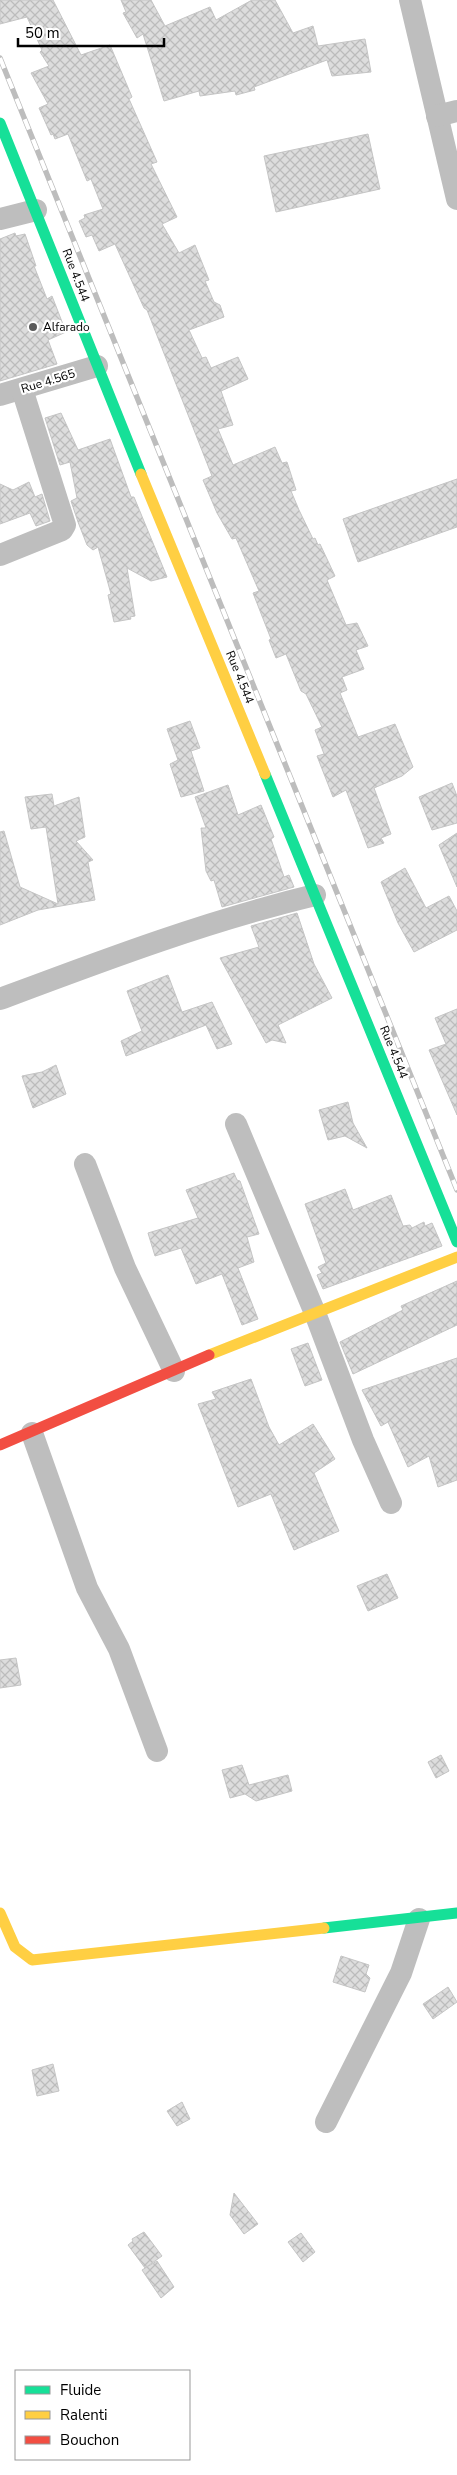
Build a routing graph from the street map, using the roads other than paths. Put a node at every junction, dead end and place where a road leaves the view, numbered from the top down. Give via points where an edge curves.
1 (410, 0) edge
2 (447, 114) edge
3 (0, 123) edge
4 (457, 200) edge
5 (36, 210) junction
6 (0, 219) edge
7 (97, 366) junction
8 (22, 389) junction
9 (0, 395) edge
10 (0, 555) edge
11 (315, 895) junction
12 (0, 999) edge
13 (236, 1124) dead end
14 (85, 1164) dead end
15 (457, 1242) edge
16 (457, 1257) edge
17 (316, 1314) junction
18 (174, 1371) junction
19 (32, 1433) junction
20 (0, 1445) edge
21 (391, 1503) dead end
22 (157, 1751) dead end
23 (0, 1913) edge
24 (457, 1914) edge
25 (419, 1919) junction
26 (326, 2122) dead end

1 - 2 street
2 - 4 street
3 - 5 street, Rue 4.544
5 - 6 street
5 - 7 street, Rue 4.544
7 - 8 street, Rue 4.565
7 - 11 street, Rue 4.544
8 - 9 street, Rue 4.565
8 - 10 street via 65,525 62,530
11 - 12 street via 264,907 155,941
11 - 15 street, Rue 4.544
13 - 17 street
14 - 18 street via 125,1268
16 - 17 street
17 - 18 street
17 - 21 street via 363,1440
18 - 19 street
19 - 20 street
19 - 22 street via 87,1588 119,1649
23 - 25 street via 15,1950 32,1960
24 - 25 street
25 - 26 street via 401,1973

